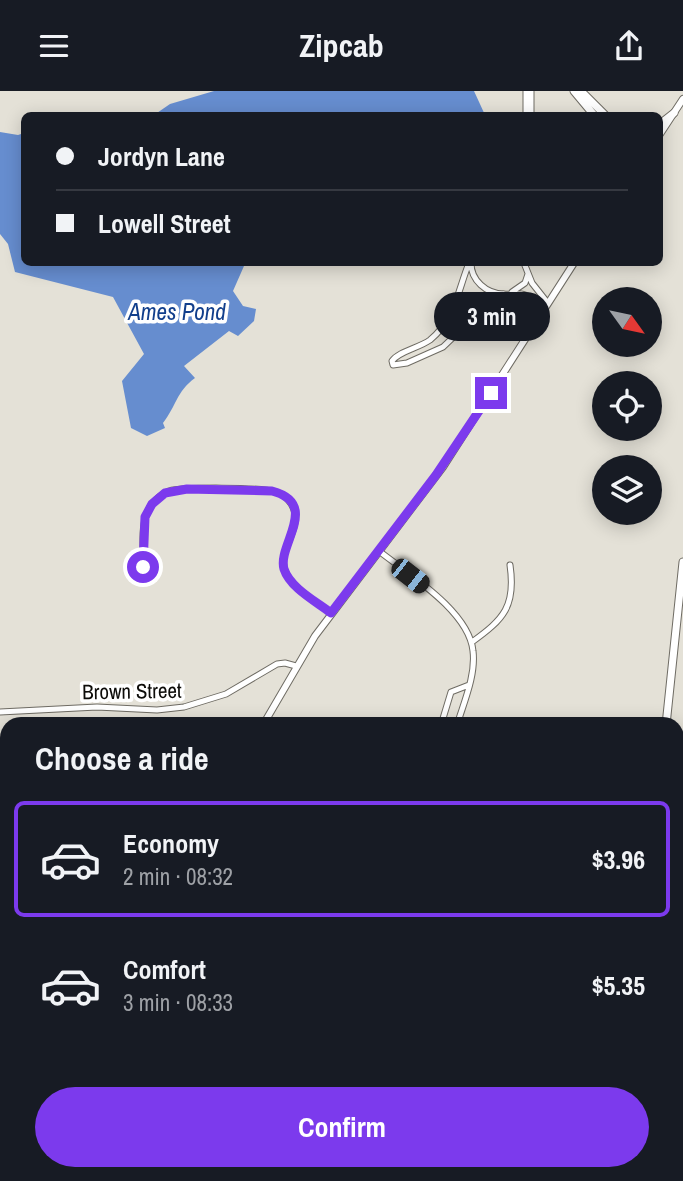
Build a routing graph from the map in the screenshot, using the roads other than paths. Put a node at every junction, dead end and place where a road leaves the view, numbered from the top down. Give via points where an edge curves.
1 (528, 91) edge
2 (574, 91) edge
3 (582, 91) edge
4 (683, 99) edge
5 (529, 112) edge
6 (592, 112) edge
7 (602, 112) edge
8 (674, 113) junction
9 (663, 122) edge
10 (663, 130) edge
11 (469, 266) edge
12 (470, 266) edge
13 (525, 266) edge
14 (572, 266) edge
15 (528, 274) junction
16 (506, 294) junction
17 (547, 302) junction
18 (379, 551) junction
19 (683, 562) edge
20 (510, 565) dead end
21 (143, 567) dead end
22 (331, 613) junction
23 (472, 642) junction
24 (296, 666) junction
25 (469, 685) junction
26 (0, 712) edge
27 (267, 717) edge
28 (443, 717) edge
29 (459, 717) edge
30 (667, 717) edge

1 - 5 street
2 - 6 highway
3 - 7 highway
4 - 8 main road
8 - 9 highway
8 - 10 main road
11 - 16 street via 444,325 422,344 395,357 393,365 443,347 488,304
12 - 16 street via 478,283
13 - 15 street
14 - 17 main road
15 - 16 street via 523,285
15 - 17 street
16 - 17 street
17 - 18 main road via 447,461
18 - 22 main road
18 - 23 street via 454,613
19 - 30 highway
20 - 23 street via 506,610
21 - 22 street via 145,517 165,493 187,489 272,491 290,502 296,516 283,558 285,573
22 - 24 main road
23 - 25 street
24 - 26 street, Brown Street via 277,664 226,694 184,707
24 - 27 main road
25 - 28 street via 451,692
25 - 29 street

